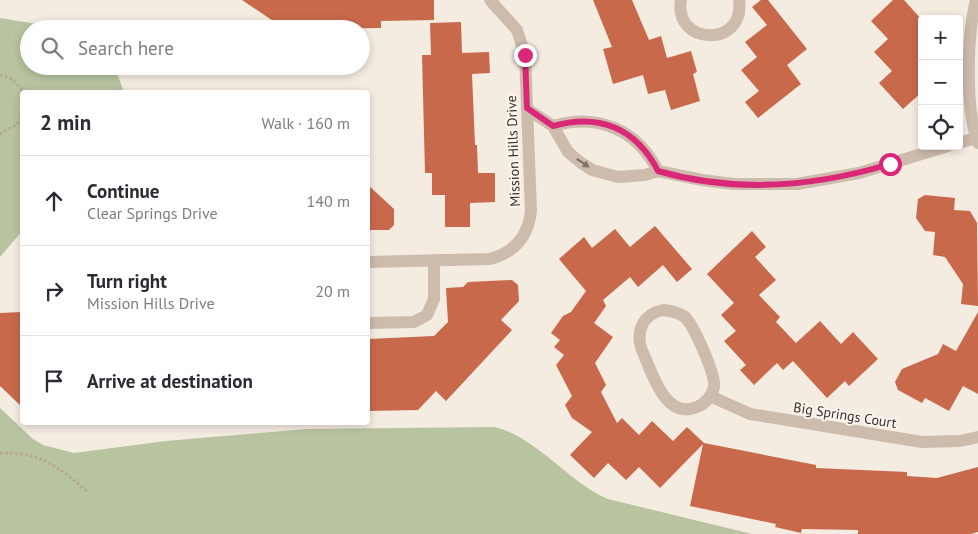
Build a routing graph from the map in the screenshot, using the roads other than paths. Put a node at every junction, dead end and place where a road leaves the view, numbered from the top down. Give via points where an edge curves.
1 (490, 0) edge
2 (681, 0) edge
3 (740, 0) edge
4 (976, 0) edge
5 (527, 108) junction
6 (553, 126) junction
7 (977, 140) edge
8 (963, 142) edge
9 (935, 150) edge
10 (658, 171) junction
11 (434, 260) junction
12 (370, 262) edge
13 (370, 324) edge
14 (710, 396) junction
15 (978, 437) edge

1 - 5 street, Mission Hills Drive via 508,19 522,44
2 - 3 street via 680,11 687,26 694,32 710,36 727,32 733,26 740,10
4 - 7 street via 970,48 972,111
5 - 6 street
5 - 11 street, Mission Hills Drive via 531,211 526,232 514,248 498,257
6 - 10 street via 594,121 620,130 643,147
6 -> 10 street via 568,152 592,170 618,177
7 - 8 street
9 - 10 street via 859,173 797,184 734,184
11 - 12 street, Mission Hills Drive
11 - 13 street via 434,299 427,315 414,322
14 - 14 street via 714,388 712,372 686,319 663,310 648,316 642,323 638,339 666,400 689,410 705,403
14 - 15 street, Big Springs Court via 750,414 922,442

